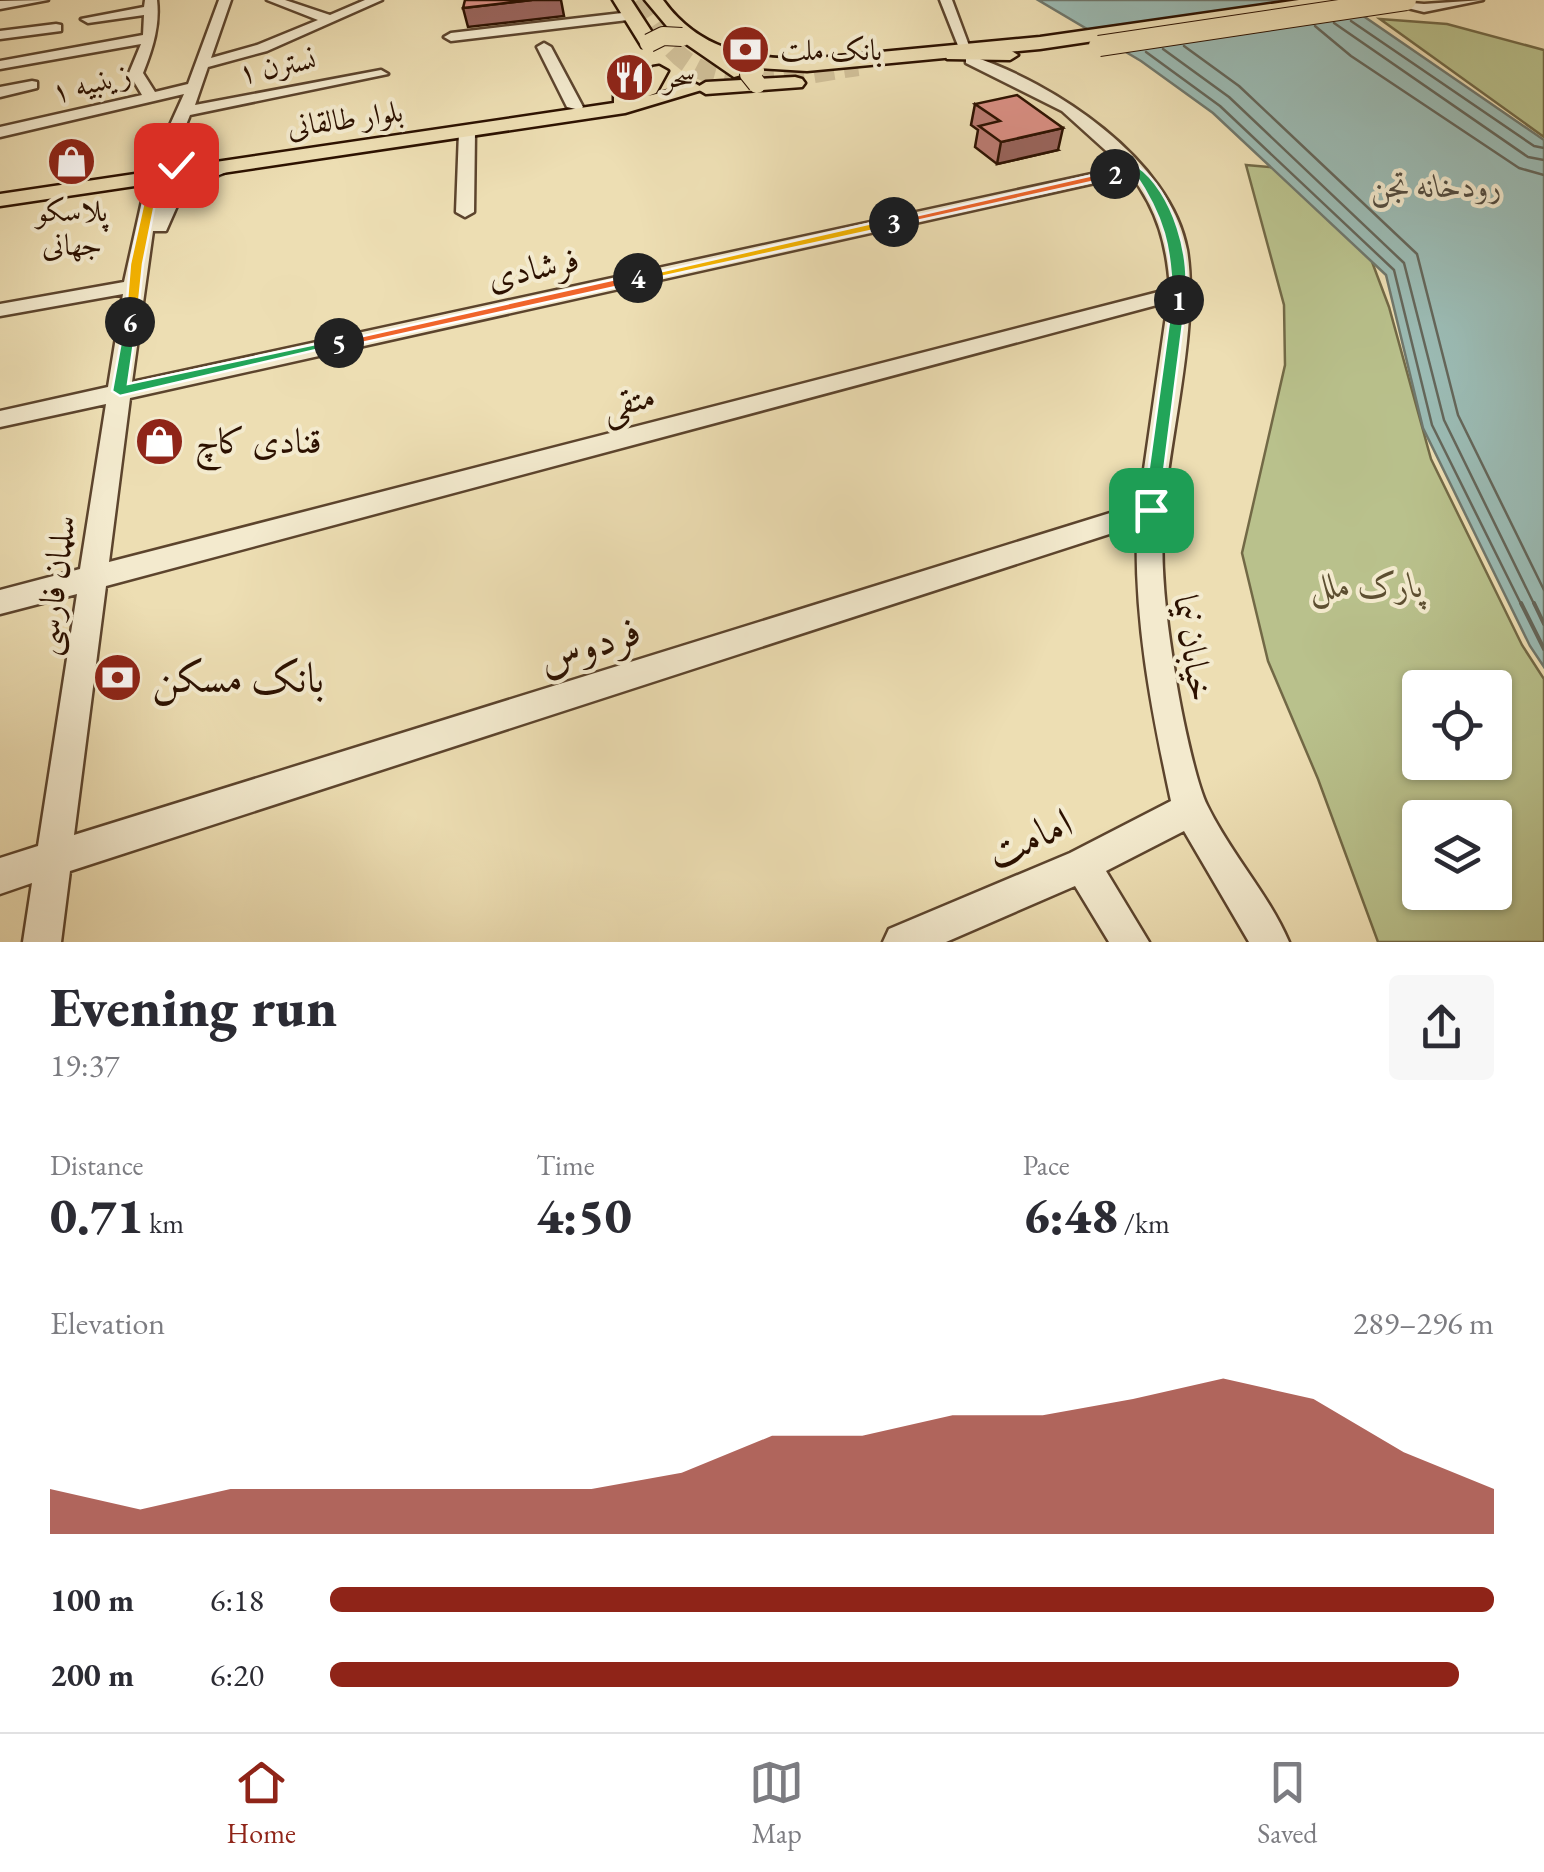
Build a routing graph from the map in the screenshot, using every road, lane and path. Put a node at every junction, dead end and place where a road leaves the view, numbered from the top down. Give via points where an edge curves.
1 (42, 0) edge
2 (226, 0) edge
3 (272, 0) edge
4 (376, 0) edge
5 (654, 0) edge
6 (946, 0) edge
7 (1336, 0) edge
8 (1380, 0) edge
9 (1406, 0) edge
10 (1477, 0) edge
11 (0, 5) edge
12 (152, 5) edge
13 (88, 19) dead end
14 (329, 20) junction
15 (639, 25) edge
16 (56, 28) dead end
17 (675, 32) junction
18 (0, 35) edge
19 (451, 37) dead end
20 (150, 38) junction
21 (1090, 41) junction
22 (544, 47) dead end
23 (963, 54) junction
24 (0, 64) edge
25 (204, 64) junction
26 (659, 72) junction
27 (750, 73) junction
28 (381, 74) dead end
29 (32, 85) dead end
30 (195, 87) junction
31 (701, 89) junction
32 (0, 92) edge
33 (151, 97) junction
34 (575, 107) junction
35 (183, 112) junction
36 (0, 132) edge
37 (468, 132) junction
38 (220, 168) junction
39 (1137, 169) junction
40 (164, 170) junction
41 (0, 189) edge
42 (0, 200) edge
43 (464, 212) dead end
44 (144, 239) junction
45 (136, 286) junction
46 (1180, 293) junction
47 (0, 310) edge
48 (120, 391) junction
49 (0, 419) edge
50 (1151, 510) junction
51 (93, 577) junction
52 (0, 602) edge
53 (1190, 808) junction
54 (53, 860) junction
55 (1082, 864) junction
56 (0, 876) edge
57 (42, 942) edge
58 (902, 942) edge
59 (1130, 942) edge
60 (1270, 942) edge

1 - 11 street
2 - 25 street, سلمان فارسی
3 - 14 street
4 - 14 street
5 - 17 highway
6 - 23 street
7 - 21 highway
8 - 10 street via 1424,8
9 - 21 highway, bridge
12 - 13 street
12 - 20 street
14 - 25 street
15 - 17 main road, bridge via 663,36
15 - 19 street
15 - 26 main road
16 - 18 street
17 - 27 highway
20 - 24 street
20 - 33 street via 136,73
21 - 23 highway
21 - 23 highway via 1010,55
22 - 34 street
23 - 27 highway
23 - 39 street, خیابان نیما via 1067,108
25 - 30 street, سلمان فارسی
26 - 31 main road via 669,85
26 - 34 main road, بلوار طالقانی via 650,89 629,98
27 - 31 highway
27 - 31 main road, بلوار طالقانی
28 - 35 street, نسترن ۱
29 - 32 street
30 - 33 street, زینبیه ۱
30 - 35 street, سلمان فارسی
31 - 37 main road, بلوار طالقانی
33 - 36 street, زینبیه ۱
34 - 40 main road, بلوار طالقانی
35 - 40 street, سلمان فارسی
37 - 38 main road, بلوار طالقانی
37 - 43 street
38 - 40 main road, بلوار طالقانی
38 - 44 street, سلمان فارسی via 178,183 160,227
39 - 46 street, خیابان نیما via 1177,248
39 - 48 street, فرشادی
40 - 41 main road, بلوار طالقانی
40 - 42 main road, بلوار طالقانی
40 - 44 street, سلمان فارسی
44 - 45 street, سلمان فارسی
45 - 47 street
45 - 48 street, سلمان فارسی
46 - 50 street, خیابان نیما
46 - 51 street, متقی
48 - 49 street, فرشادی
48 - 51 street, سلمان فارسی
50 - 53 street, خیابان نیما via 1149,586 1160,677
50 - 54 street, فردوس
51 - 52 street, متقی
51 - 54 street, سلمان فارسی
53 - 55 street, امامت
53 - 60 street, خیابان نیما
54 - 56 street, فردوس
54 - 57 street, سلمان فارسی
55 - 58 street, امامت
55 - 59 street

